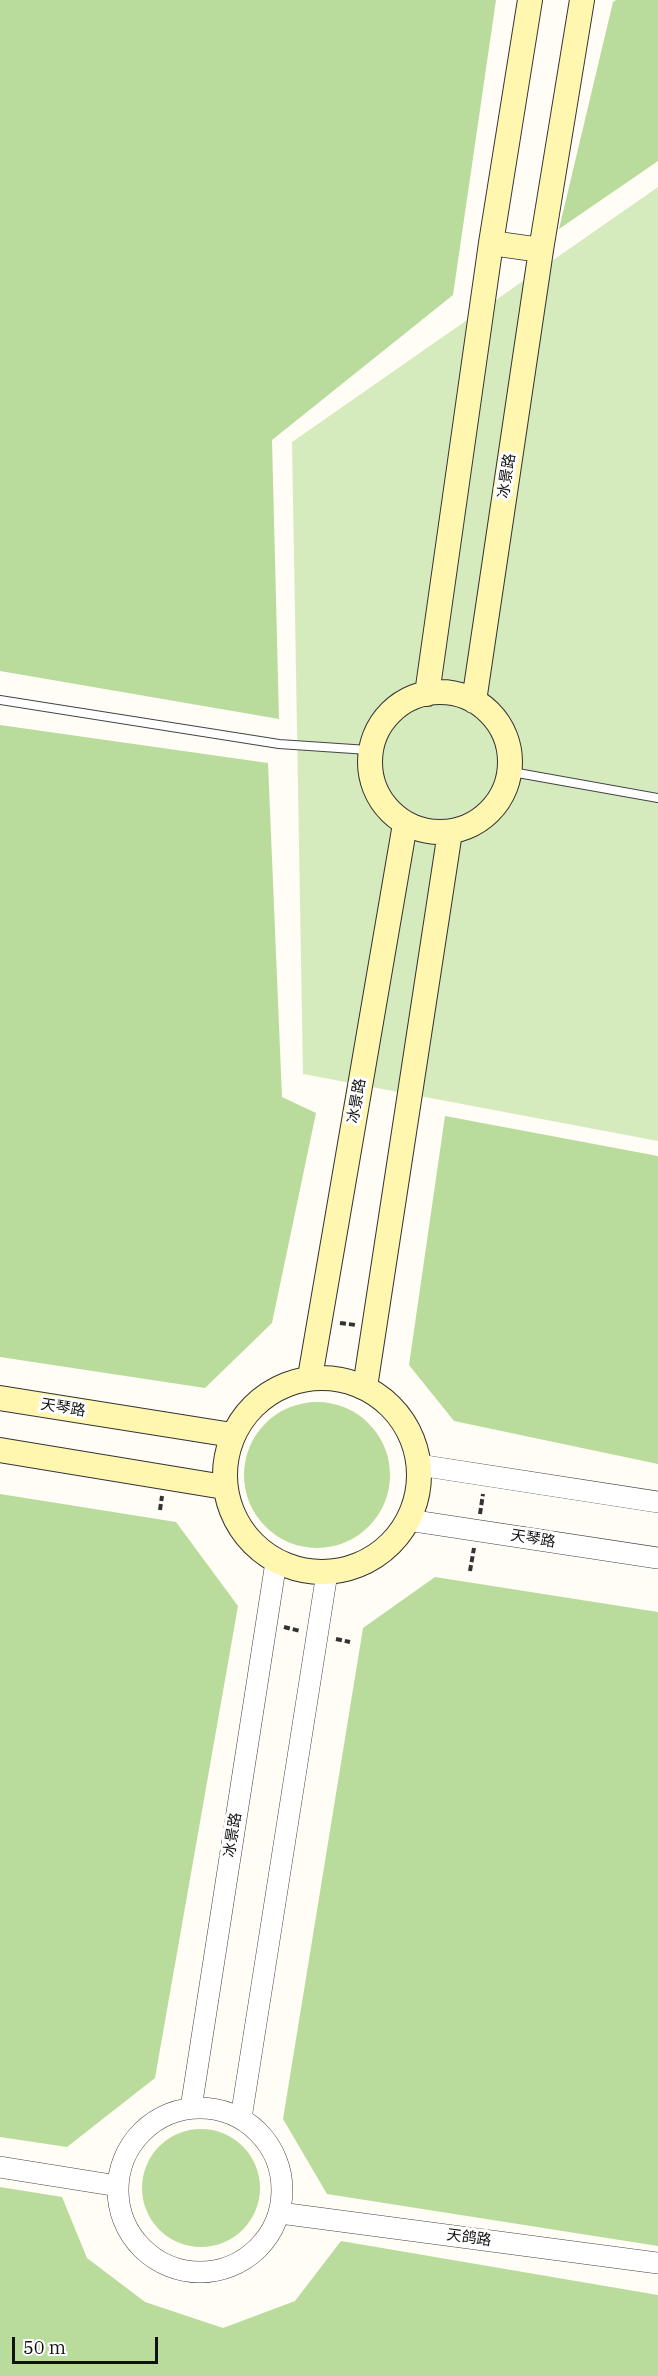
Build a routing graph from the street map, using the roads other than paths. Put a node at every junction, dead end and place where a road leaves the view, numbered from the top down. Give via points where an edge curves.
1 (530, 0) edge
2 (582, 0) edge
3 (491, 243) junction
4 (541, 250) junction
5 (427, 694) junction
6 (0, 700) edge
7 (474, 701) junction
8 (368, 750) junction
9 (512, 772) junction
10 (658, 798) edge
11 (405, 824) junction
12 (450, 832) junction
13 (310, 1377) junction
14 (365, 1386) junction
15 (0, 1398) edge
16 (232, 1435) junction
17 (0, 1450) edge
18 (419, 1465) junction
19 (224, 1487) junction
20 (658, 1502) edge
21 (408, 1520) junction
22 (658, 1558) edge
23 (276, 1562) junction
24 (327, 1573) junction
25 (191, 2108) junction
26 (241, 2118) junction
27 (0, 2167) edge
28 (118, 2186) junction
29 (280, 2212) junction
30 (658, 2263) edge

1 - 3 main road
2 - 4 main road, 冰景路
3 - 4 main road
3 - 5 main road
4 - 7 main road, 冰景路
5 - 7 main road via 462,695
5 - 8 main road via 396,706 381,723
6 - 8 lane via 279,744
7 - 9 main road via 499,723 508,745
8 - 11 main road via 375,790 387,809
9 - 10 lane
9 - 12 main road via 491,811 472,825
11 - 12 main road via 426,832
11 - 13 main road, 冰景路
12 - 14 main road
13 - 14 main road via 338,1378
13 - 16 main road via 278,1387 251,1407
14 - 18 main road via 392,1406 410,1433
15 - 16 main road, 天琴路
16 - 19 main road via 225,1460
17 - 19 main road
18 - 20 street
18 - 21 main road via 418,1493
19 - 23 main road via 239,1526 251,1543
21 - 22 street, 天琴路
21 - 24 main road via 388,1547 360,1565
23 - 24 main road via 301,1571
23 - 25 street, 冰景路
24 - 26 street
25 - 26 street via 217,2109
25 - 28 street via 168,2114 148,2126 132,2143 122,2164
26 - 29 street via 262,2135 277,2158 283,2185
27 - 28 street
28 - 29 street via 121,2213 132,2237 150,2256 183,2270 226,2268 250,2256 268,2237
29 - 30 street, 天鸽路

